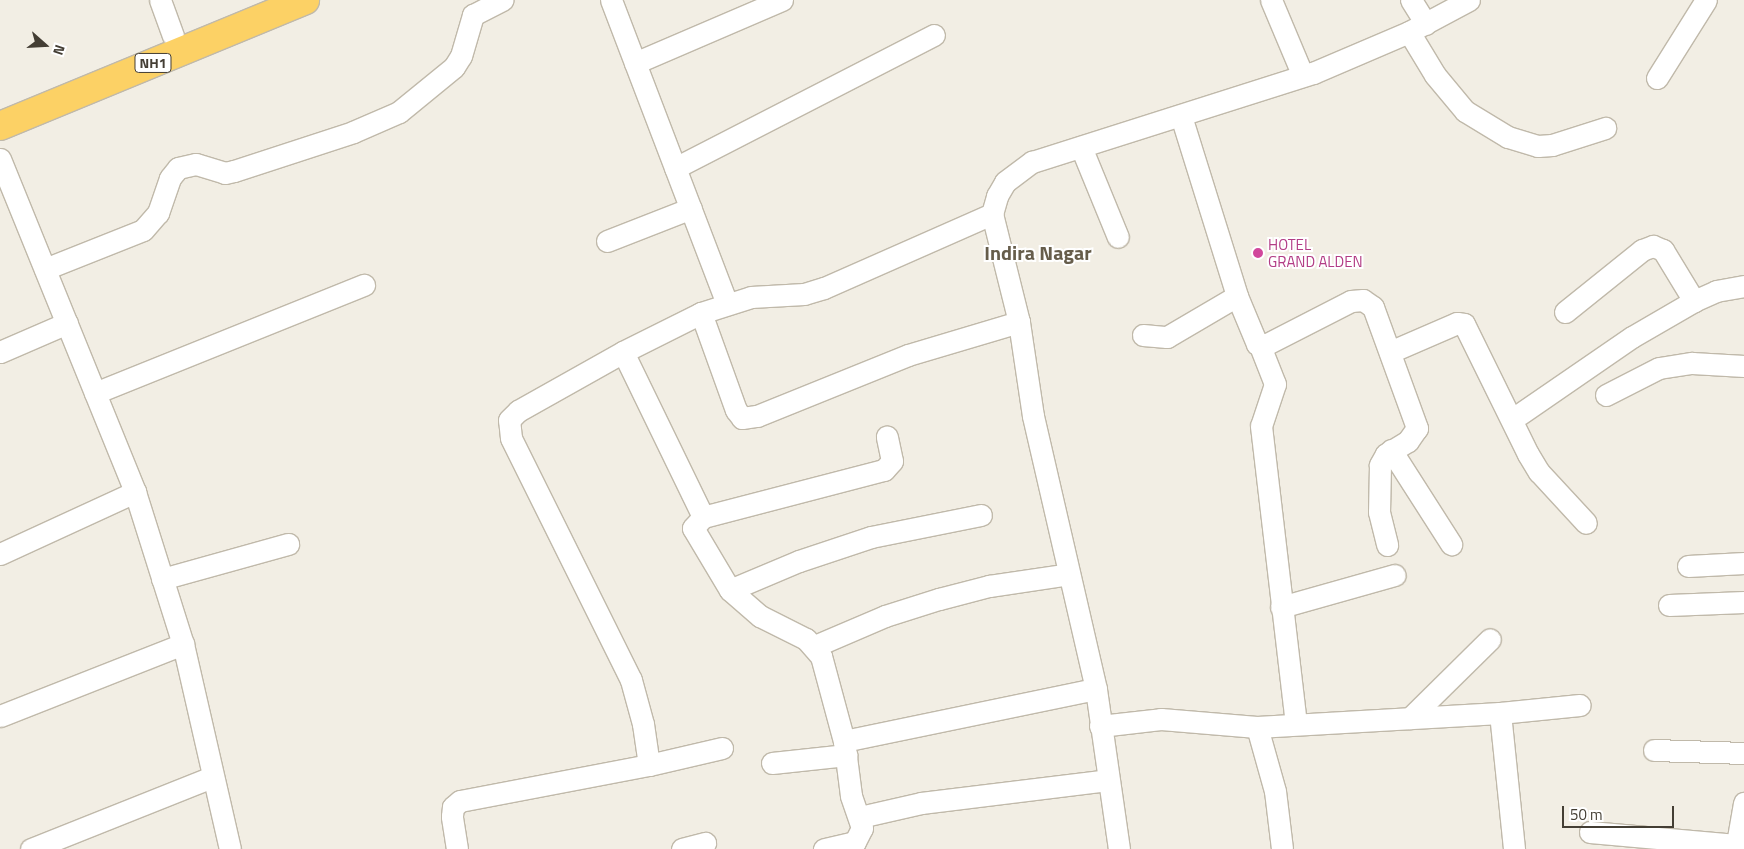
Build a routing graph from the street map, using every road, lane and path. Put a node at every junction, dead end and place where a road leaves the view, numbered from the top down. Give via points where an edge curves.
1 (160, 0) edge
2 (257, 0) edge
3 (306, 0) edge
4 (502, 0) edge
5 (610, 0) edge
6 (782, 0) edge
7 (1271, 0) edge
8 (1411, 0) edge
9 (1469, 0) edge
10 (1706, 0) edge
11 (1417, 28) junction
12 (934, 35) dead end
13 (173, 36) junction
14 (635, 64) junction
15 (1303, 76) junction
16 (1657, 78) dead end
17 (0, 108) edge
18 (1181, 116) junction
19 (0, 126) edge
20 (1605, 128) dead end
21 (1081, 147) junction
22 (0, 159) edge
23 (675, 168) junction
24 (691, 208) junction
25 (992, 214) junction
26 (1118, 237) dead end
27 (607, 241) dead end
28 (45, 269) junction
29 (364, 285) dead end
30 (1744, 286) edge
31 (1237, 296) junction
32 (1694, 301) junction
33 (727, 303) junction
34 (1565, 312) dead end
35 (702, 313) junction
36 (1019, 322) junction
37 (67, 323) junction
38 (1143, 335) dead end
39 (1260, 346) junction
40 (0, 352) edge
41 (623, 352) junction
42 (1390, 352) junction
43 (1744, 366) edge
44 (95, 393) junction
45 (1606, 395) dead end
46 (1520, 414) dead end
47 (887, 437) dead end
48 (1391, 450) junction
49 (135, 492) junction
50 (980, 515) dead end
51 (703, 517) junction
52 (1586, 523) dead end
53 (288, 544) dead end
54 (1451, 544) dead end
55 (1388, 546) dead end
56 (0, 554) edge
57 (1744, 564) edge
58 (1688, 566) dead end
59 (1069, 574) junction
60 (1395, 575) dead end
61 (162, 578) junction
62 (730, 590) junction
63 (1744, 602) edge
64 (1669, 605) dead end
65 (1280, 607) junction
66 (1490, 639) dead end
67 (183, 644) junction
68 (815, 646) junction
69 (1096, 689) junction
70 (1580, 704) dead end
71 (1500, 713) junction
72 (0, 716) edge
73 (1410, 718) junction
74 (1296, 723) junction
75 (1100, 726) junction
76 (1257, 727) junction
77 (722, 748) dead end
78 (846, 748) junction
79 (1654, 750) dead end
80 (1744, 753) edge
81 (772, 764) dead end
82 (649, 765) junction
83 (212, 777) junction
84 (1108, 780) junction
85 (1744, 803) edge
86 (860, 817) junction
87 (1590, 832) dead end
88 (704, 843) dead end
89 (1736, 847) edge
90 (31, 849) edge
91 (230, 849) edge
92 (457, 849) edge
93 (682, 849) edge
94 (824, 849) edge
95 (1119, 849) edge
96 (1282, 849) edge
97 (1514, 849) edge

1 - 13 street
2 - 13 highway, NH1
3 - 19 highway, NH1
4 - 28 street via 473,16 461,56 454,67 399,112 352,132 234,171 225,173 196,164 178,168 170,178 158,213 143,230
5 - 14 street
6 - 14 street
7 - 15 street
8 - 11 street
9 - 11 street
10 - 16 street
11 - 15 street
11 - 20 street via 1440,81 1465,111 1508,137 1538,146 1552,145
12 - 23 street
13 - 17 highway, NH1
14 - 23 street
15 - 18 street
18 - 21 street
18 - 31 street
21 - 25 street via 1032,162 1016,171 1005,182
21 - 26 street
22 - 28 street
23 - 24 street
24 - 27 street
24 - 33 street
25 - 33 street via 824,288
25 - 36 street
28 - 37 street
29 - 44 street
30 - 32 street via 1716,291
31 - 38 street via 1167,337
31 - 39 street via 1254,340
32 - 34 street via 1663,250 1654,246 1642,250
32 - 46 street via 1632,337
33 - 35 street
35 - 36 street via 736,410 742,418 757,416 916,352
35 - 41 street
36 - 59 street via 1033,416
37 - 40 street
37 - 44 street
39 - 42 street via 1358,300 1369,302 1373,307
39 - 65 street via 1275,384 1261,426
41 - 51 street
41 - 82 street via 518,411 509,420 508,428 631,680 643,724
42 - 48 street via 1417,428 1408,440
42 - 52 street via 1457,323 1464,324 1539,472
43 - 45 street via 1692,363 1659,368
44 - 49 street
47 - 51 street via 892,461 884,470
48 - 54 street
48 - 55 street via 1381,458 1379,471 1380,526
49 - 56 street
49 - 61 street
50 - 62 street via 871,537 799,561
51 - 62 street via 692,528
53 - 61 street
57 - 58 street
59 - 68 street via 989,586 939,599 885,616
59 - 69 street
60 - 65 street
61 - 67 street
62 - 68 street via 760,616
63 - 64 street
65 - 74 street
66 - 73 street
67 - 72 street
67 - 83 street
68 - 78 street
69 - 75 street
69 - 78 street
70 - 71 street
71 - 73 street
71 - 97 street
73 - 74 street
74 - 76 street
75 - 76 street via 1169,719
75 - 84 street
76 - 96 street via 1275,791
77 - 82 street
78 - 81 street
78 - 86 street via 851,796
79 - 80 street
82 - 92 street via 460,802 453,807 452,816
83 - 90 street
83 - 91 street
84 - 86 street via 921,803
84 - 95 street
85 - 89 street
86 - 94 street via 862,828 859,838
87 - 89 street
88 - 93 street

